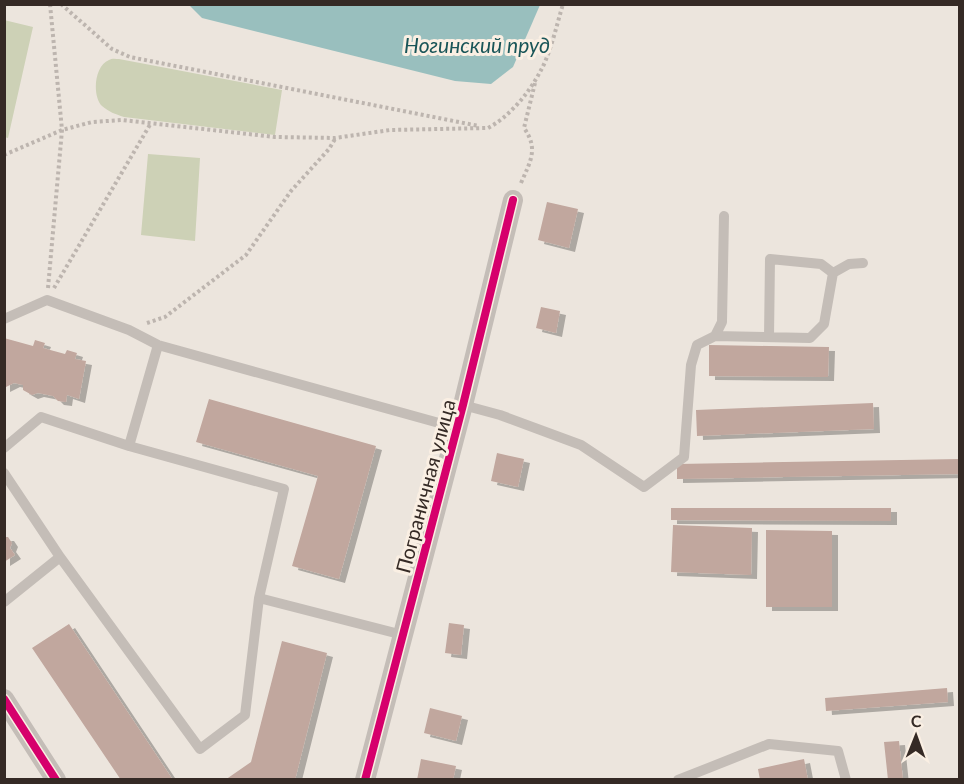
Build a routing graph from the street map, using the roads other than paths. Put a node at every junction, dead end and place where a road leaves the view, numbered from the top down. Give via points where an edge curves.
1 (513, 200) road end
2 (724, 216) dead end
3 (863, 263) dead end
4 (833, 273) junction
5 (4, 319) edge
6 (715, 336) junction
7 (769, 337) junction
8 (158, 345) junction
9 (463, 405) junction
10 (457, 428) junction
11 (129, 446) junction
12 (4, 448) edge
13 (4, 473) edge
14 (60, 557) junction
15 (259, 598) junction
16 (4, 602) edge
17 (403, 635) junction
18 (4, 699) edge
19 (56, 780) edge
20 (365, 780) edge
21 (678, 780) edge
22 (846, 780) edge

1 - 9 street, Пограничная улица
2 - 6 lane via 722,322
3 - 4 lane via 849,264
4 - 7 lane via 824,324 810,338
4 - 7 lane via 821,264 770,259
5 - 8 lane via 47,300 129,330
6 - 7 lane
6 - 9 lane via 697,345 691,364 684,457 644,487 581,446
8 - 10 lane
8 - 11 lane
9 - 10 street, Пограничная улица
10 - 17 street, Пограничная улица
11 - 12 lane via 42,417
11 - 15 lane via 284,489
13 - 14 lane
14 - 15 lane via 200,749 245,715
14 - 16 lane
15 - 17 lane
17 - 20 street, Пограничная улица
18 - 19 street
21 - 22 lane via 769,744 838,751

